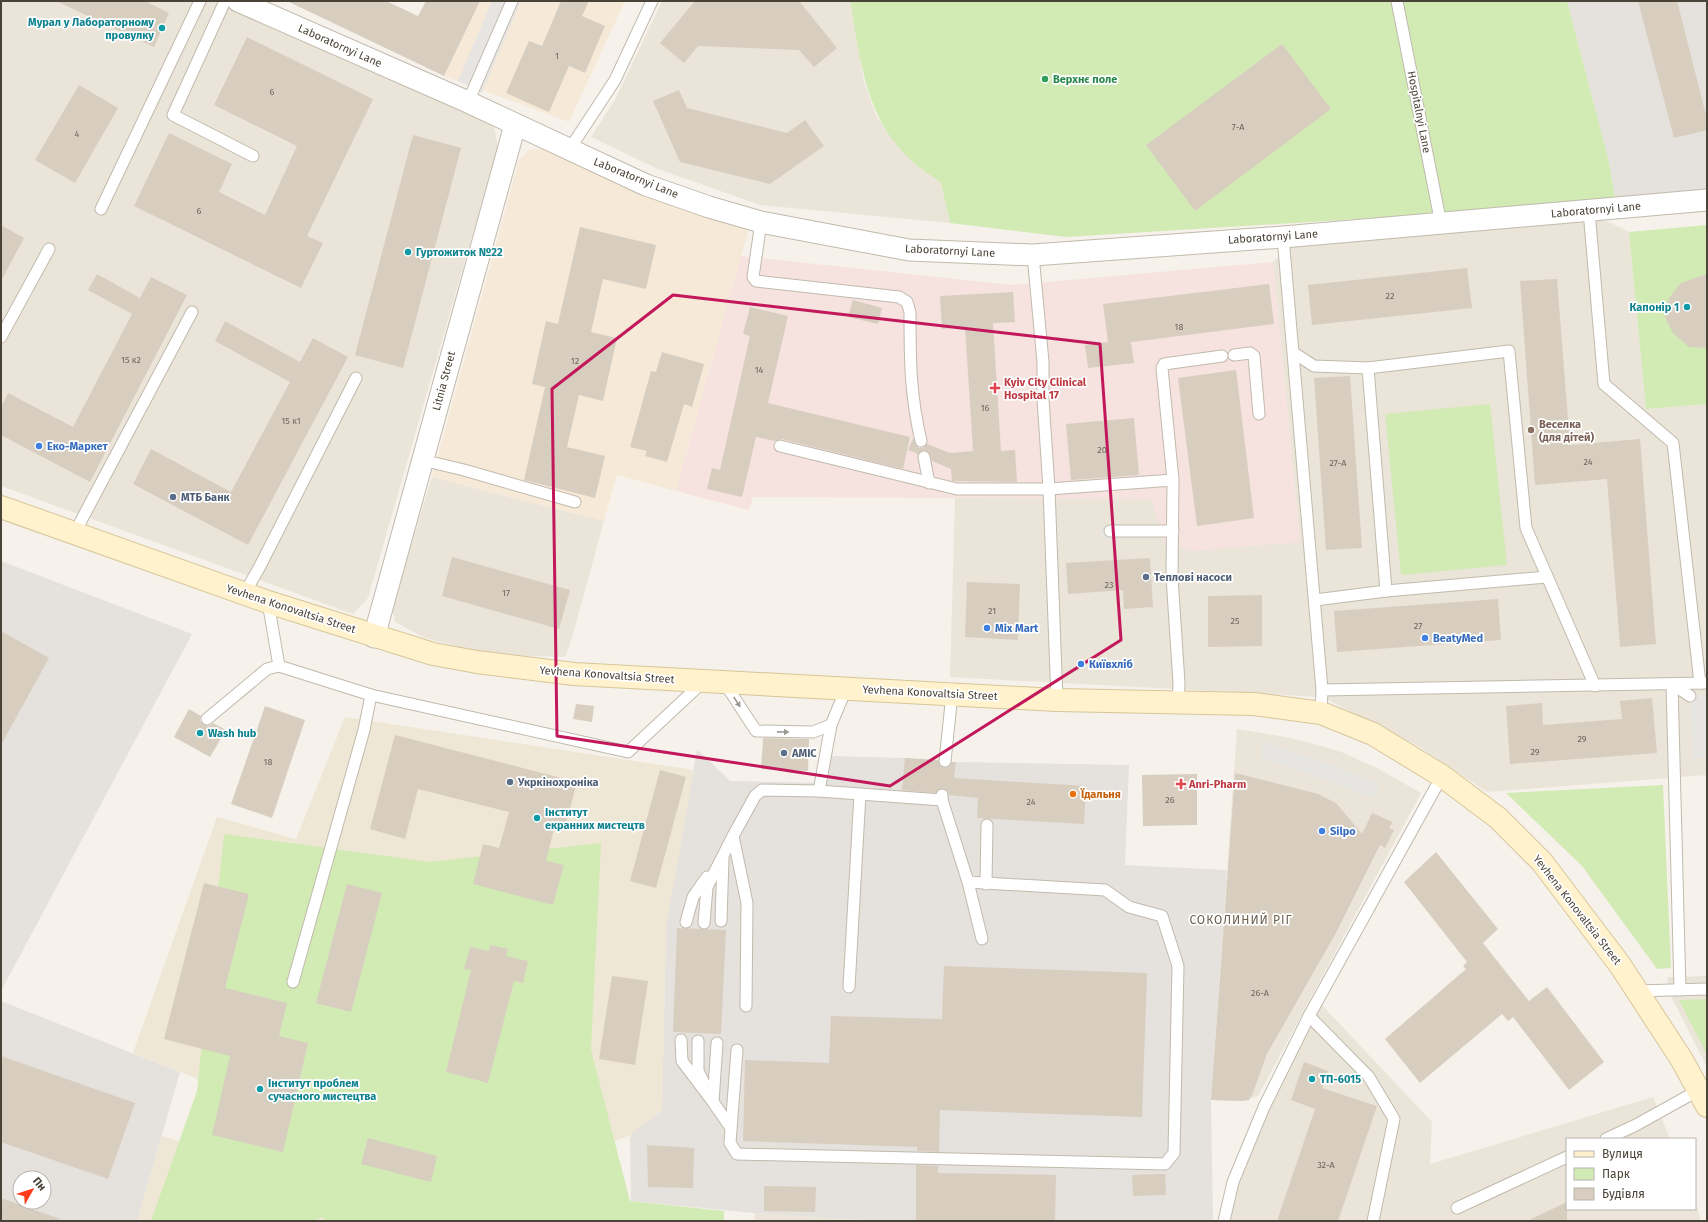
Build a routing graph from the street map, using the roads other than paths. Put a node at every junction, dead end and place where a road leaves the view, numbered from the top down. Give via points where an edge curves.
1 (200, 1) edge
2 (225, 1) edge
3 (238, 1) edge
4 (512, 1) edge
5 (652, 1) edge
6 (1397, 1) edge
7 (468, 102) junction
8 (515, 125) junction
9 (569, 150) junction
10 (253, 156) dead end
11 (1707, 200) edge
12 (101, 209) dead end
13 (1589, 211) junction
14 (761, 222) junction
15 (1441, 224) junction
16 (1283, 237) junction
17 (49, 249) dead end
18 (1032, 255) junction
19 (192, 312) dead end
20 (1, 337) edge
21 (1294, 353) junction
22 (1234, 355) dead end
23 (1222, 356) dead end
24 (1368, 368) junction
25 (356, 378) dead end
26 (1259, 414) dead end
27 (921, 441) dead end
28 (780, 446) dead end
29 (924, 457) dead end
30 (422, 460) junction
31 (1173, 480) junction
32 (929, 483) junction
33 (1049, 489) junction
34 (575, 502) dead end
35 (1, 507) edge
36 (1110, 531) dead end
37 (1172, 531) junction
38 (74, 534) junction
39 (1547, 577) junction
40 (1386, 591) junction
41 (244, 594) junction
42 (1315, 600) junction
43 (268, 602) junction
44 (374, 637) junction
45 (279, 666) junction
46 (714, 682) junction
47 (1704, 683) edge
48 (1672, 684) junction
49 (1595, 686) junction
50 (846, 689) junction
51 (1322, 690) junction
52 (952, 694) junction
53 (371, 695) junction
54 (1690, 696) dead end
55 (1057, 700) junction
56 (1178, 703) junction
57 (1321, 713) junction
58 (207, 719) dead end
59 (831, 725) junction
60 (945, 761) dead end
61 (1442, 776) junction
62 (819, 791) junction
63 (860, 794) junction
64 (988, 825) dead end
65 (732, 836) junction
66 (723, 855) junction
67 (968, 882) junction
68 (986, 884) junction
69 (721, 921) dead end
70 (686, 922) dead end
71 (704, 923) dead end
72 (982, 939) dead end
73 (293, 982) dead end
74 (849, 987) dead end
75 (1707, 989) edge
76 (1680, 990) junction
77 (1637, 991) junction
78 (746, 1006) dead end
79 (1309, 1016) junction
80 (681, 1040) dead end
81 (698, 1041) dead end
82 (717, 1043) dead end
83 (737, 1050) dead end
84 (1703, 1098) edge
85 (713, 1102) junction
86 (731, 1128) junction
87 (1608, 1138) edge
88 (1566, 1157) edge
89 (1456, 1208) dead end
90 (1224, 1221) edge
91 (1373, 1221) edge

1 - 12 lane
2 - 10 lane via 173,115
3 - 7 street, Laboratornyi Lane
4 - 7 lane
5 - 9 lane via 615,80
6 - 15 lane, Hospitalnyi Lane
7 - 8 street, Laboratornyi Lane
8 - 9 street, Laboratornyi Lane
8 - 30 street, Litnia Street
9 - 14 street, Laboratornyi Lane via 646,185
11 - 13 street, Laboratornyi Lane
13 - 15 street, Laboratornyi Lane
13 - 47 lane via 1604,384 1673,443
14 - 18 street, Laboratornyi Lane via 909,250
14 - 27 lane via 753,277 756,281 899,297 907,302 910,312 913,409
15 - 16 street, Laboratornyi Lane
16 - 18 street, Laboratornyi Lane
16 - 21 lane
17 - 20 lane
18 - 33 lane via 1043,362
19 - 38 lane
21 - 24 lane via 1314,366
21 - 42 lane
22 - 26 lane via 1254,356
23 - 31 lane via 1162,366
24 - 39 lane via 1509,351 1526,528
24 - 40 lane
25 - 41 lane
28 - 32 lane
29 - 32 lane
30 - 34 lane
30 - 44 street, Litnia Street
31 - 33 lane
31 - 37 lane
32 - 33 lane via 957,489
33 - 55 lane
35 - 38 main road, Yevhena Konovaltsia Street
36 - 37 lane
37 - 56 lane
38 - 41 main road, Yevhena Konovaltsia Street
39 - 40 lane
39 - 49 lane
40 - 42 lane
41 - 43 main road, Yevhena Konovaltsia Street
42 - 51 lane
43 - 44 main road, Yevhena Konovaltsia Street
43 - 45 lane
44 - 46 main road, Yevhena Konovaltsia Street via 433,654 514,668
45 - 53 lane
45 - 58 lane via 267,669
46 - 50 main road, Yevhena Konovaltsia Street
46 - 53 lane via 628,752
46 -> 59 lane via 756,731 813,732
47 - 48 lane
48 - 49 lane
48 - 54 lane
48 - 76 lane
49 - 51 lane
50 - 52 main road, Yevhena Konovaltsia Street
50 - 59 lane
51 - 57 lane
52 - 55 main road, Yevhena Konovaltsia Street
52 - 60 lane
53 - 73 lane via 364,730
55 - 56 main road, Yevhena Konovaltsia Street
56 - 57 main road, Yevhena Konovaltsia Street via 1254,704
57 - 61 main road, Yevhena Konovaltsia Street via 1373,734
59 - 62 lane
61 - 77 main road, Yevhena Konovaltsia Street via 1498,818 1542,862
61 - 79 lane
62 - 63 lane
62 - 65 lane via 762,790 755,796
63 - 67 lane via 942,797
63 - 74 lane
64 - 68 lane
65 - 66 lane
65 - 78 lane via 748,904
66 - 69 lane
66 - 70 lane via 693,897
66 - 71 lane via 707,886
67 - 68 lane
67 - 72 lane
68 - 86 lane via 1105,890 1129,907 1162,916 1178,966 1174,1153 1165,1164 737,1154 730,1144
75 - 76 lane
76 - 77 lane
77 - 84 main road, Yevhena Konovaltsia Street via 1682,1060
79 - 90 lane via 1264,1107 1233,1182
79 - 91 lane via 1369,1077 1394,1119
80 - 85 lane via 682,1061
81 - 85 lane via 698,1071
82 - 85 lane
83 - 86 lane
84 - 87 lane
85 - 86 lane
88 - 89 lane

